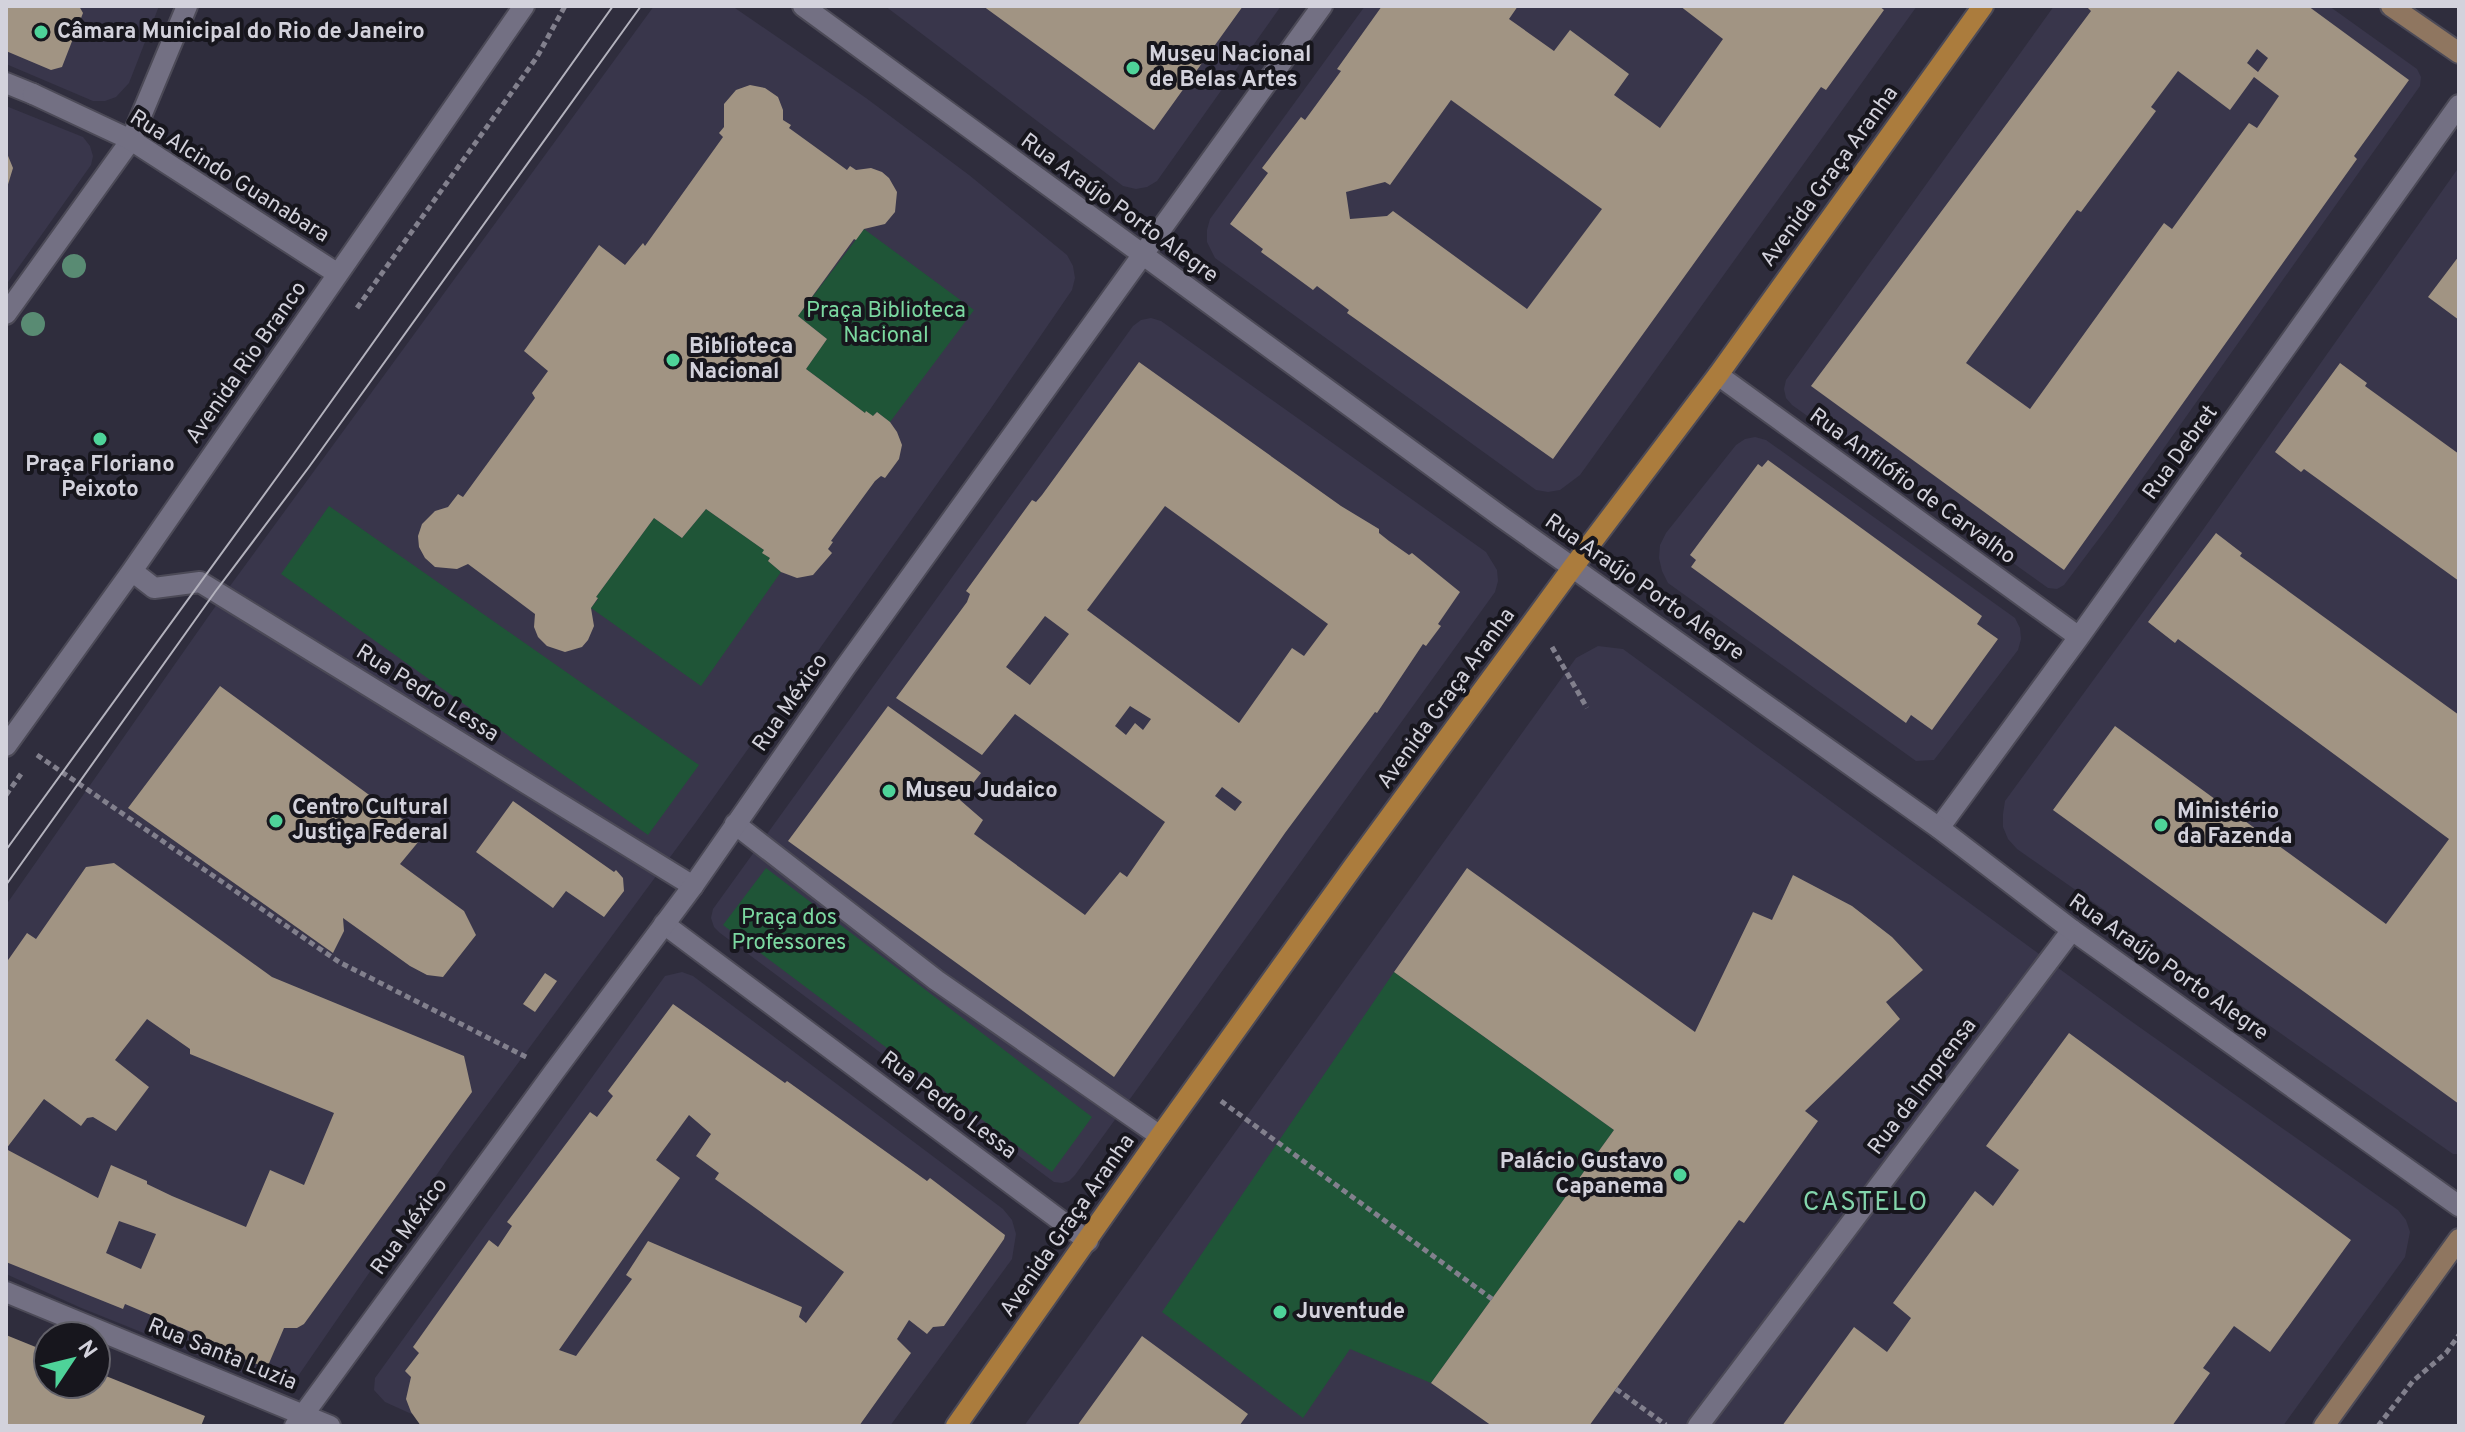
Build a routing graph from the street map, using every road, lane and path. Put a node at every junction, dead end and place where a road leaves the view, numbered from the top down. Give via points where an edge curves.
1 (187, 6) edge
2 (524, 6) edge
3 (803, 6) edge
4 (1322, 6) edge
5 (1983, 6) edge
6 (2391, 6) edge
7 (2459, 53) edge
8 (6, 83) edge
9 (2459, 105) edge
10 (131, 140) junction
11 (1143, 256) junction
12 (338, 274) junction
13 (6, 314) edge
14 (1718, 375) junction
15 (1573, 567) junction
16 (132, 571) junction
17 (1535, 619) junction
18 (2079, 637) junction
19 (1587, 708) dead end
20 (9, 742) edge
21 (735, 824) junction
22 (1939, 828) junction
23 (693, 886) junction
24 (664, 924) junction
25 (2072, 930) junction
26 (554, 1072) junction
27 (1197, 1084) junction
28 (1160, 1136) junction
29 (2459, 1206) edge
30 (2459, 1239) edge
31 (1088, 1241) junction
32 (6, 1292) edge
33 (1492, 1299) dead end
34 (2459, 1335) edge
35 (1616, 1389) dead end
36 (299, 1420) edge
37 (330, 1426) edge
38 (956, 1426) edge
39 (1667, 1426) edge
40 (1698, 1426) edge
41 (2324, 1426) edge
42 (2378, 1426) edge

1 - 10 street
2 - 12 street, Avenida Rio Branco
3 - 11 street, Rua Araújo Porto Alegre
4 - 11 street, Rua México
5 - 14 main road, Avenida Graça Aranha
6 - 7 main road
8 - 10 street, Rua Alcindo Guanabara
9 - 18 street, Rua Debret
10 - 12 street, Rua Alcindo Guanabara
10 - 13 street
11 - 15 street, Rua Araújo Porto Alegre
11 - 21 street, Rua México
12 - 16 street, Avenida Rio Branco
14 - 15 main road, Avenida Graça Aranha
14 - 18 street, Rua Anfilófio de Carvalho
15 - 17 main road, Avenida Graça Aranha
15 - 22 street, Rua Araújo Porto Alegre
16 - 20 street, Avenida Rio Branco
16 - 23 street, Rua Pedro Lessa via 154,588 200,582
17 - 19 path
17 - 27 main road, Avenida Graça Aranha
18 - 22 street, Rua Debret
20 - 26 path via 339,962
21 - 23 street, Rua México
21 - 28 street via 936,980
22 - 25 street, Rua Araújo Porto Alegre
23 - 24 street, Rua México
24 - 26 street, Rua México
24 - 31 street, Rua Pedro Lessa
25 - 29 street, Rua Araújo Porto Alegre
25 - 40 street, Rua da Imprensa
26 - 36 street, Rua México
27 - 28 main road, Avenida Graça Aranha
27 - 33 path
28 - 31 main road, Avenida Graça Aranha
30 - 41 main road
31 - 38 main road, Avenida Graça Aranha
32 - 36 street, Rua Santa Luzia
34 - 42 path
35 - 39 path
36 - 37 street, Rua Santa Luzia

